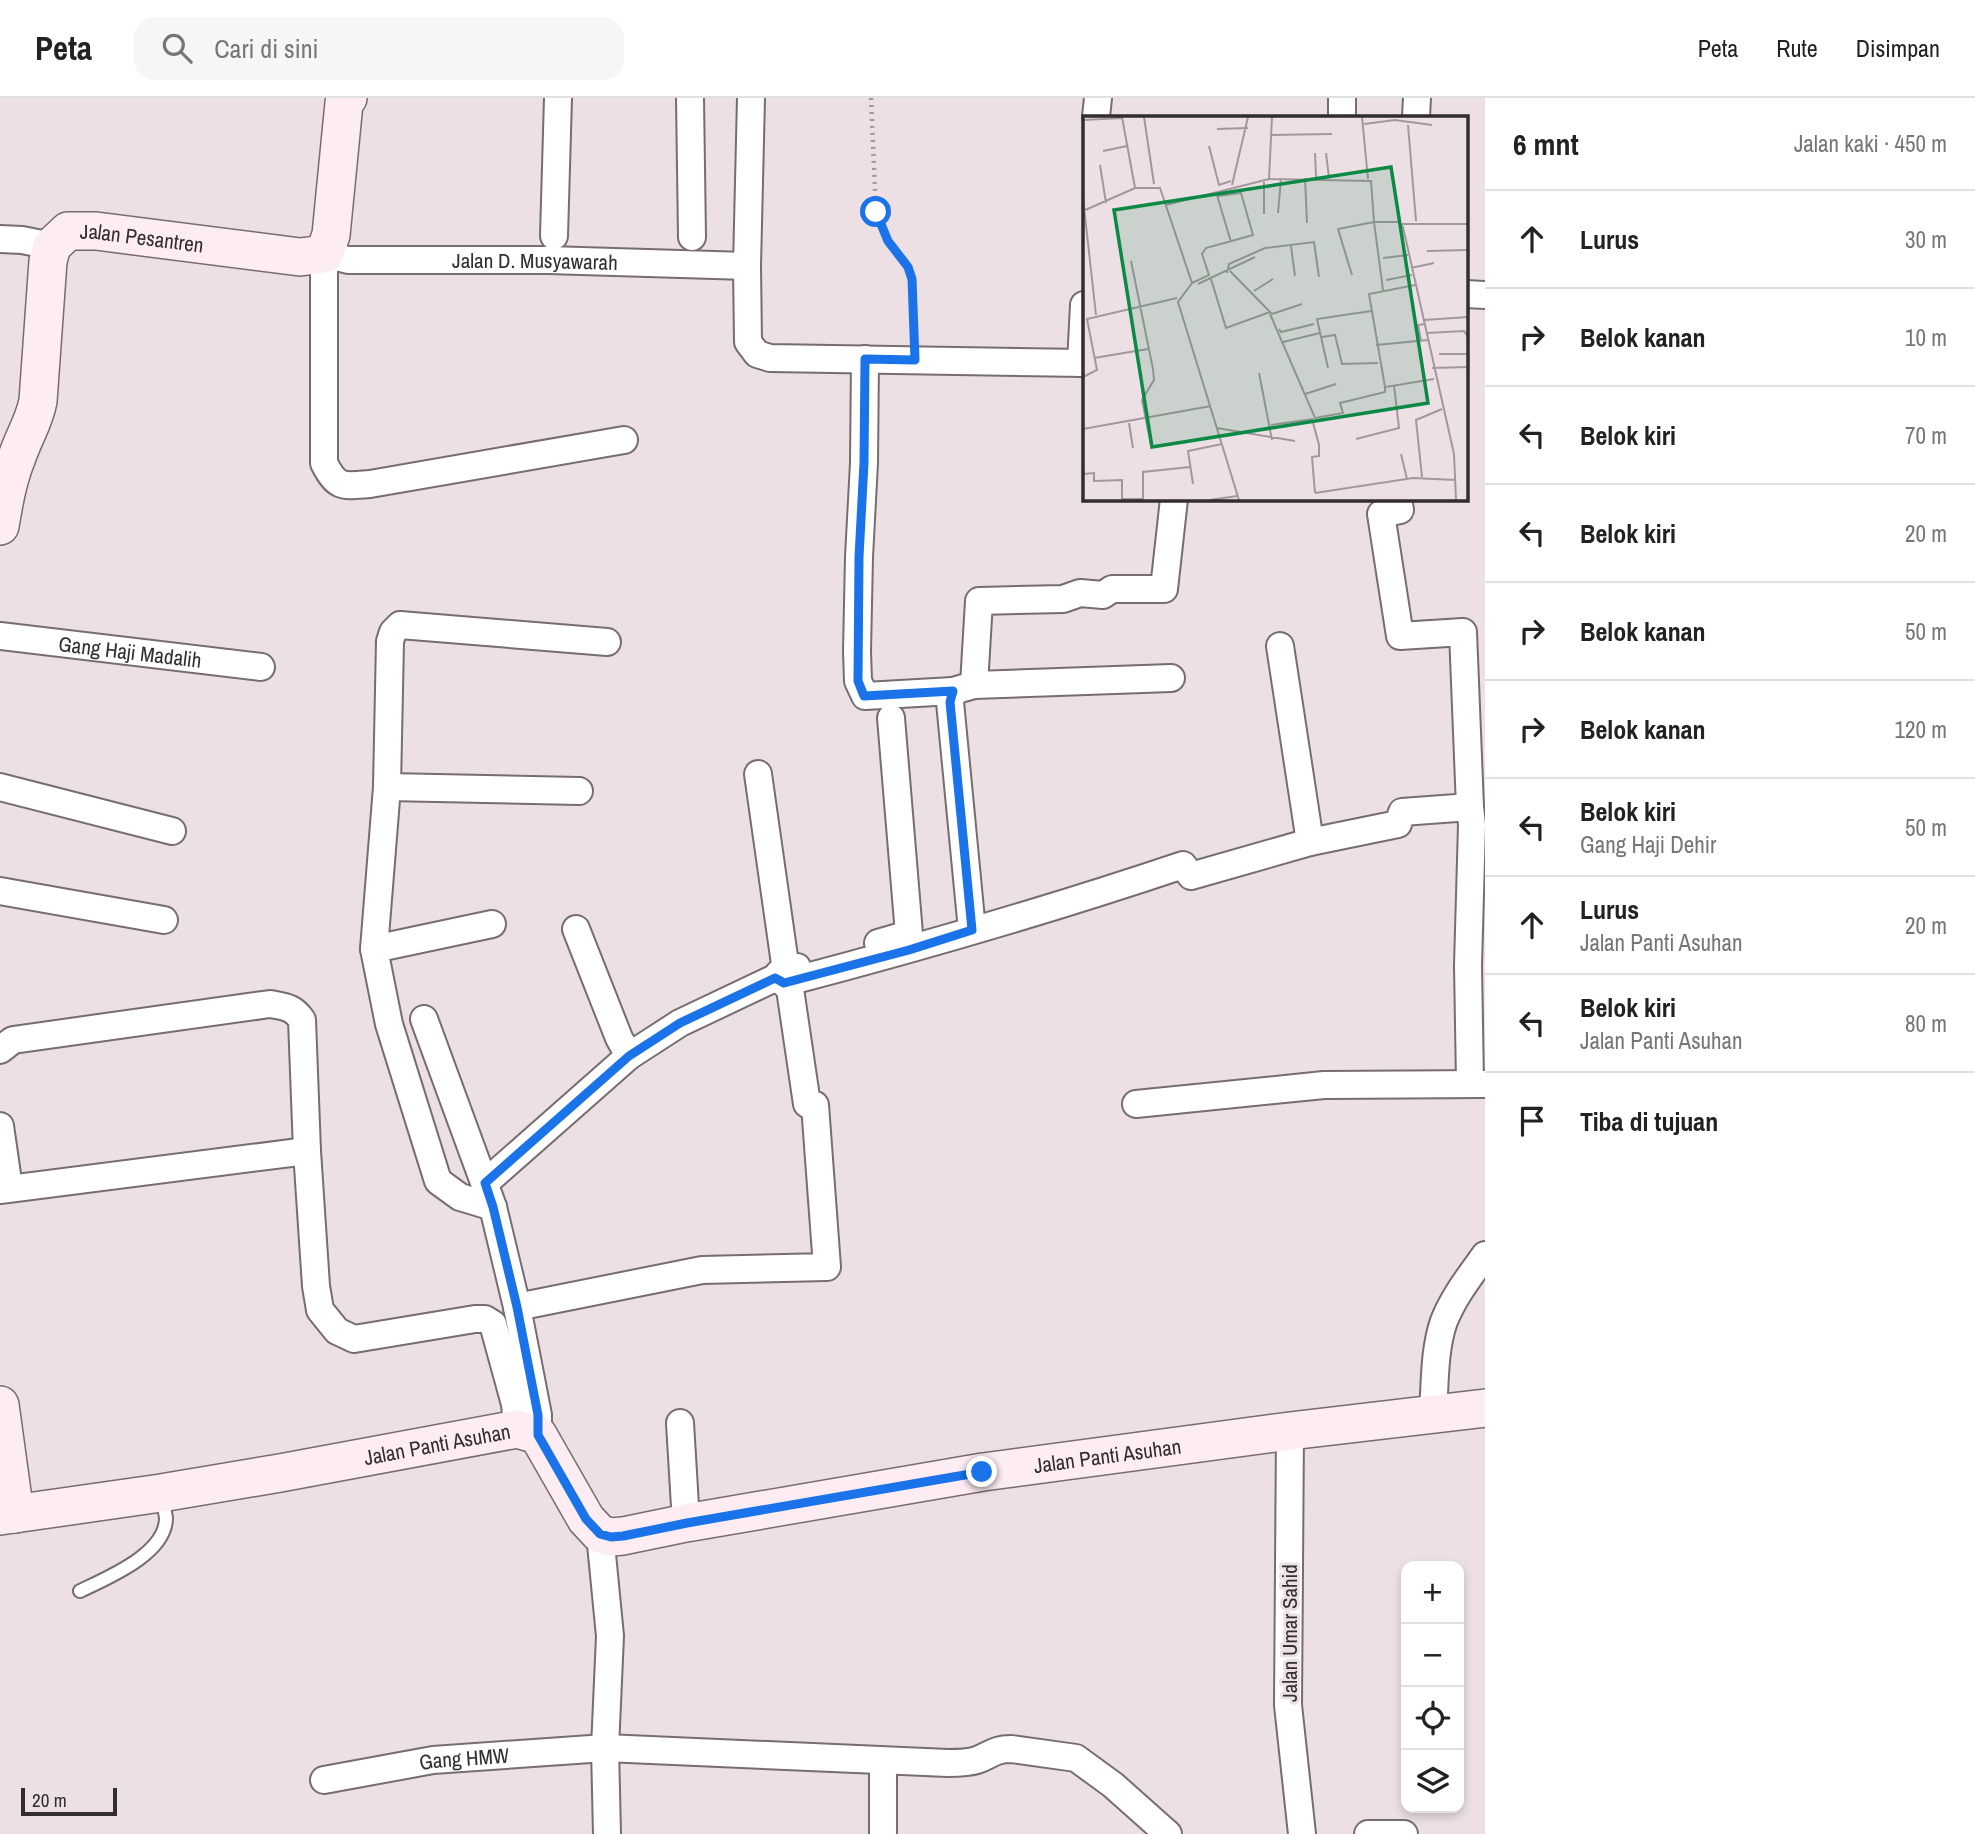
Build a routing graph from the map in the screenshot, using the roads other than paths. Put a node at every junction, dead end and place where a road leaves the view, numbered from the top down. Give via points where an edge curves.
1 (348, 98) edge
2 (558, 98) edge
3 (690, 98) edge
4 (751, 98) edge
5 (1097, 98) edge
6 (1342, 98) edge
7 (1417, 98) edge
8 (1096, 116) edge
9 (1342, 116) edge
10 (1416, 116) edge
11 (554, 236) dead end
12 (692, 237) dead end
13 (0, 239) edge
14 (51, 246) junction
15 (324, 254) junction
16 (747, 266) junction
17 (1083, 334) edge
18 (865, 359) junction
19 (1082, 363) edge
20 (624, 440) dead end
21 (4, 485) edge
22 (1174, 500) edge
23 (1398, 500) edge
24 (0, 526) edge
25 (0, 636) edge
26 (607, 642) dead end
27 (1280, 646) dead end
28 (261, 667) dead end
29 (1171, 678) dead end
30 (963, 688) junction
31 (891, 718) dead end
32 (758, 774) dead end
33 (0, 787) edge
34 (387, 787) junction
35 (579, 791) dead end
36 (1476, 819) edge
37 (172, 831) dead end
38 (1310, 842) junction
39 (0, 891) edge
40 (164, 920) dead end
41 (492, 924) dead end
42 (576, 929) dead end
43 (972, 930) junction
44 (374, 949) junction
45 (782, 977) junction
46 (424, 1019) dead end
47 (0, 1050) edge
48 (629, 1056) junction
49 (1477, 1083) edge
50 (1136, 1104) dead end
51 (0, 1126) edge
52 (307, 1151) junction
53 (5, 1189) edge
54 (489, 1195) junction
55 (1485, 1255) edge
56 (517, 1307) junction
57 (0, 1405) edge
58 (1485, 1408) edge
59 (1433, 1414) junction
60 (680, 1423) dead end
61 (1290, 1431) junction
62 (527, 1432) junction
63 (161, 1493) junction
64 (8, 1515) edge
65 (687, 1523) junction
66 (600, 1534) junction
67 (80, 1591) dead end
68 (605, 1748) junction
69 (883, 1761) junction
70 (324, 1780) dead end
71 (607, 1834) edge
72 (883, 1834) edge
73 (1168, 1834) edge
74 (1303, 1834) edge
75 (1368, 1834) edge
76 (1404, 1834) edge

1 - 15 street via 331,235
2 - 11 street
3 - 12 street
4 - 16 street
5 - 8 street
6 - 9 street
7 - 10 street
13 - 14 street
14 - 15 street, Jalan Pesantren via 68,231 96,231 300,257
14 - 21 street, Jalan Pesantren via 38,401
15 - 16 street, Jalan D. Musyawarah via 348,260
15 - 20 street via 324,463 332,479 346,486 370,484
16 - 18 street via 748,342 757,354
17 - 19 street
18 - 19 street
18 - 30 street via 858,681 864,696
21 - 24 street, Jalan Pesantren
22 - 30 street via 1164,589 979,601
23 - 36 street via 1400,510 1381,514 1400,636 1463,632
25 - 28 street, Gang Haji Madalih
26 - 34 street via 400,625 390,641
27 - 38 street
29 - 30 street
30 - 43 street via 950,702
31 - 45 street via 909,934
32 - 45 street
33 - 37 street
34 - 35 street
34 - 44 street
36 - 38 street via 1402,812 1398,824
36 - 49 street via 1468,965
38 - 43 street via 1191,876 1183,865
39 - 40 street
41 - 44 street
42 - 48 street
43 - 45 street via 909,950
44 - 54 street via 389,1024 438,1181 460,1197
45 - 48 street via 680,1023
45 - 56 street via 790,989 807,1104 815,1105 827,1267 702,1270
46 - 54 street
47 - 52 street via 13,1040 270,1004 288,1007 302,1020
48 - 54 street
49 - 50 street via 1324,1085
51 - 53 street
52 - 53 street
52 - 62 street via 320,1310 337,1331 354,1339 485,1319 493,1324
54 - 56 street
55 - 59 street via 1443,1323
56 - 62 street via 538,1415
57 - 64 street
58 - 59 street, Jalan Panti Asuhan
59 - 61 street, Jalan Panti Asuhan
60 - 65 street
61 - 65 street, Jalan Panti Asuhan via 982,1472
61 - 74 street, Jalan Umar Sahid via 1288,1704
62 - 63 street, Jalan Panti Asuhan
62 - 66 street, Jalan Panti Asuhan
63 - 64 street, Jalan Panti Asuhan
63 - 67 lane via 166,1521 158,1539 142,1558
65 - 66 street, Jalan Panti Asuhan via 623,1536
66 - 68 street via 610,1636
68 - 69 street, Gang HMW
68 - 70 street, Gang HMW via 433,1760
68 - 71 street
69 - 72 street
69 - 73 street, Gang HMW via 966,1763 1000,1749 1076,1758 1113,1784
75 - 76 street

